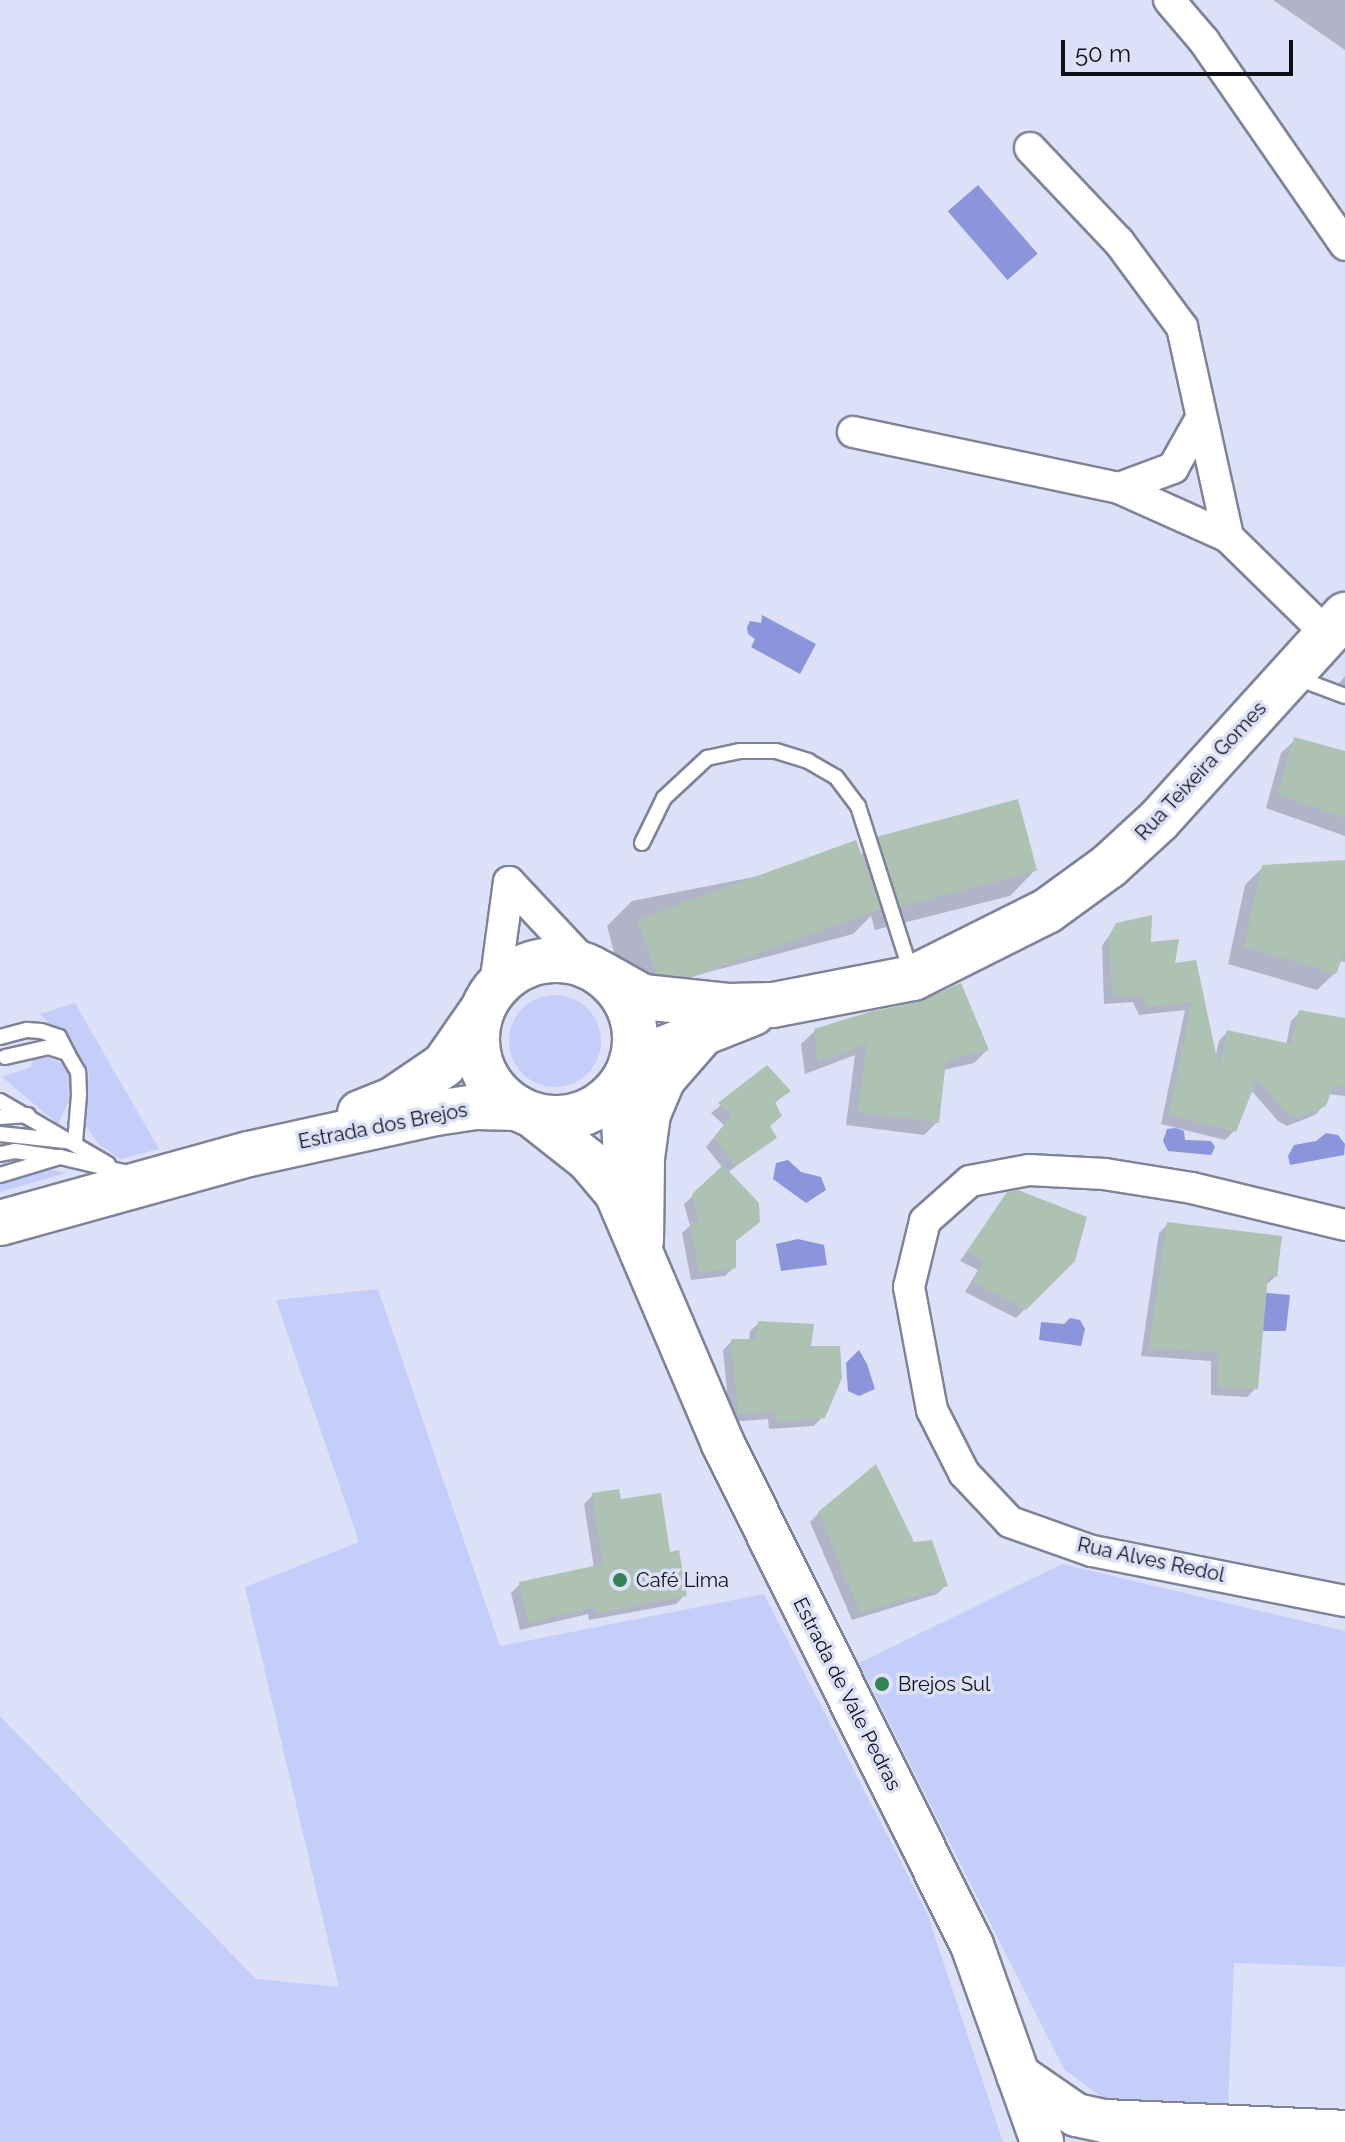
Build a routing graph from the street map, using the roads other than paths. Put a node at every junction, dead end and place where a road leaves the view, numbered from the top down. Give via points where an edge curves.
1 (1169, 0) edge
2 (1030, 148) dead end
3 (1345, 245) edge
4 (1200, 420) junction
5 (853, 432) dead end
6 (1119, 488) junction
7 (1228, 537) junction
8 (1336, 625) edge
9 (1290, 676) junction
10 (1345, 696) edge
11 (642, 843) dead end
12 (593, 968) junction
13 (913, 978) junction
14 (488, 999) junction
15 (773, 1005) junction
16 (705, 1032) junction
17 (0, 1037) edge
18 (67, 1053) junction
19 (5, 1057) dead end
20 (626, 1073) junction
21 (0, 1101) edge
22 (524, 1112) junction
23 (29, 1115) junction
24 (0, 1117) edge
25 (0, 1134) edge
26 (75, 1142) junction
27 (0, 1154) edge
28 (249, 1154) junction
29 (60, 1157) junction
30 (0, 1175) edge
31 (137, 1175) junction
32 (0, 1223) edge
33 (1345, 1225) edge
34 (642, 1250) junction
35 (1345, 1601) edge
36 (1018, 2075) junction
37 (1345, 2132) edge
38 (1042, 2142) edge

1 - 3 street via 1204,41
2 - 4 street via 1119,242 1182,327
4 - 6 street via 1173,468
4 - 7 street
5 - 6 street
6 - 7 street
7 - 8 street
8 - 9 main road, Rua Teixeira Gomes
9 - 10 lane
9 - 13 main road, Rua Teixeira Gomes via 1159,820 1109,866 1047,911
11 - 13 lane via 664,798 707,758 776,751 808,761 836,777 858,806
12 - 14 main road via 548,959 526,965
12 - 14 street via 509,882
12 - 15 main road, Rua Teixeira Gomes via 643,997
12 - 20 main road via 620,992 632,1017 635,1043
13 - 15 main road, Rua Teixeira Gomes
14 - 22 main road via 476,1043 481,1068 501,1098
14 - 28 main road, Estrada dos Brejos via 444,1065 394,1099
15 - 16 main road, Rua Teixeira Gomes
16 - 20 main road, Rua Teixeira Gomes
16 - 34 main road via 664,1079 649,1114
17 - 18 lane via 41,1031 59,1037
18 - 19 lane via 49,1047
18 - 26 lane via 78,1072
20 - 22 main road via 592,1110 566,1118
20 - 34 main road, Estrada de Vale Pedras via 628,1192
21 - 23 lane
22 - 28 main road, Estrada dos Brejos via 476,1107 436,1113
22 - 34 main road, Estrada de Vale Pedras via 598,1171 616,1193
23 - 24 lane
23 - 26 lane
25 - 26 lane
26 - 31 lane
27 - 29 lane
28 - 31 main road, Estrada dos Brejos
29 - 30 lane
29 - 31 lane
31 - 32 main road, Estrada dos Brejos
33 - 35 street, Rua Alves Redol via 1192,1188 1105,1174 1029,1170 970,1181 925,1221 909,1287 932,1410 964,1473 1010,1522 1092,1551
34 - 36 main road, Estrada de Vale Pedras via 723,1444 972,1945
36 - 37 main road via 1076,2115 1105,2121
36 - 38 main road, Estrada de Vale Pedras

